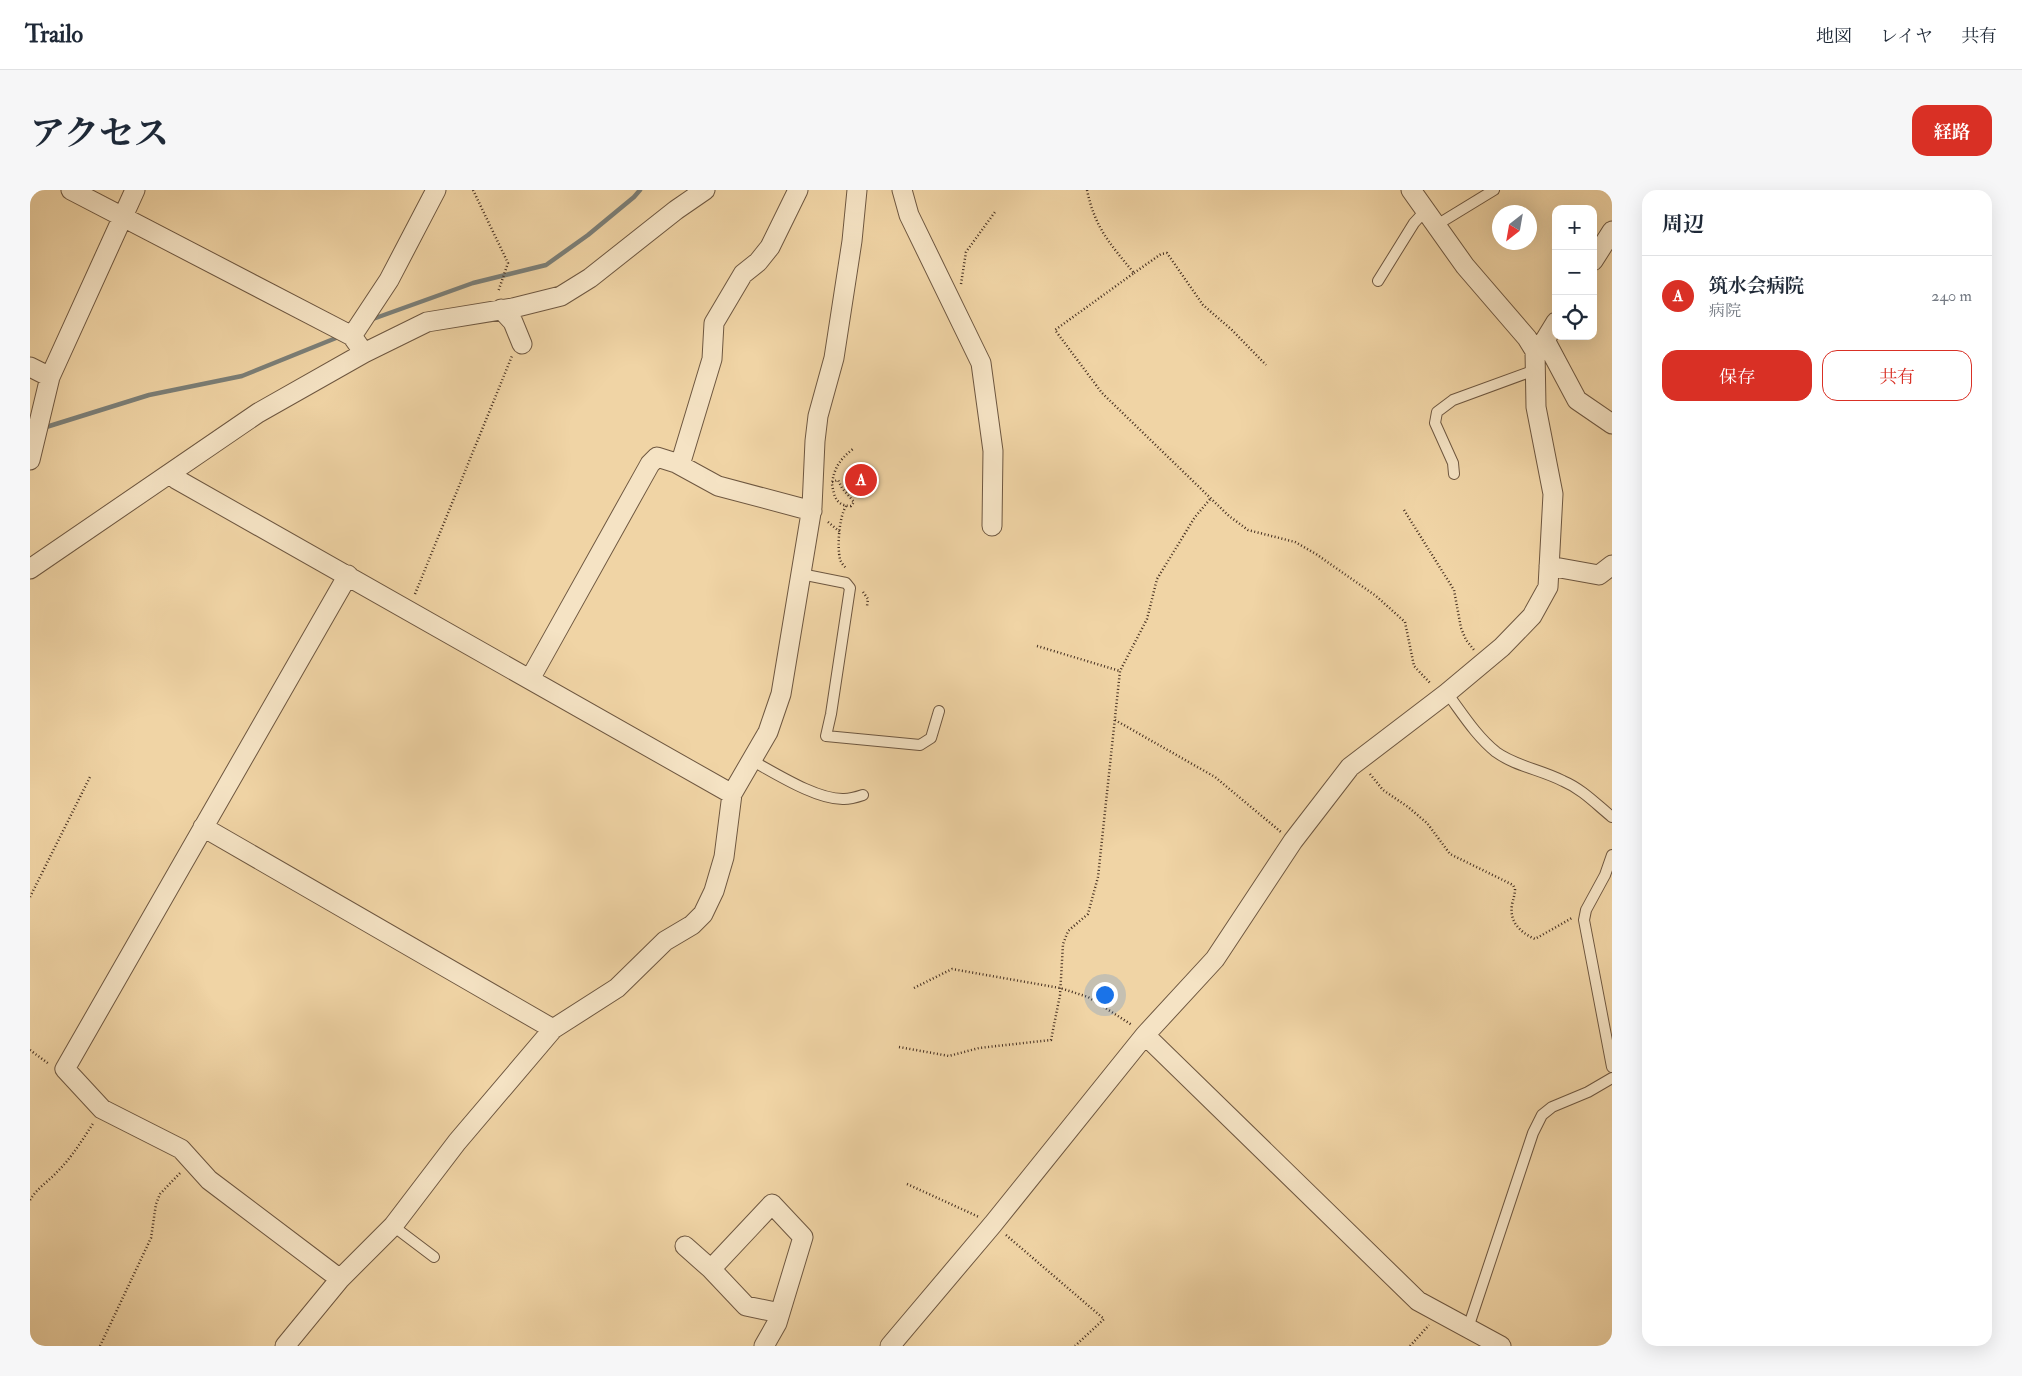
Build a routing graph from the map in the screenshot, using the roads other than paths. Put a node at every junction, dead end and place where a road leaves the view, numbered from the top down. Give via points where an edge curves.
1 (71, 190) edge
2 (135, 190) edge
3 (436, 190) edge
4 (705, 190) edge
5 (798, 190) edge
6 (857, 190) edge
7 (902, 190) edge
8 (1410, 190) edge
9 (1494, 190) edge
10 (123, 217) junction
11 (1430, 218) junction
12 (1612, 230) edge
13 (1597, 254) edge
14 (1378, 281) dead end
15 (498, 310) junction
16 (1552, 328) edge
17 (352, 336) junction
18 (520, 341) road end
19 (1540, 345) junction
20 (364, 353) junction
21 (30, 367) edge
22 (1535, 370) junction
23 (50, 377) junction
24 (1612, 424) edge
25 (30, 460) edge
26 (680, 465) junction
27 (1454, 474) dead end
28 (176, 479) dead end
29 (812, 511) junction
30 (992, 526) dead end
31 (1549, 566) junction
32 (30, 569) edge
33 (1610, 569) edge
34 (348, 574) junction
35 (801, 574) junction
36 (530, 679) junction
37 (1445, 694) junction
38 (939, 711) dead end
39 (751, 760) junction
40 (732, 794) junction
41 (863, 795) dead end
42 (1612, 817) edge
43 (203, 827) junction
44 (1612, 855) edge
45 (553, 1029) junction
46 (1145, 1035) junction
47 (1612, 1067) edge
48 (1612, 1078) edge
49 (393, 1226) junction
50 (685, 1246) dead end
51 (434, 1257) dead end
52 (710, 1269) junction
53 (340, 1279) junction
54 (780, 1313) junction
55 (1468, 1328) junction
56 (285, 1346) edge
57 (764, 1346) edge
58 (890, 1346) edge
59 (1501, 1346) edge

1 - 10 street
2 - 10 street
3 - 17 street via 389,280
4 - 15 street via 590,278 561,296
5 - 26 street via 770,246 743,274 714,323 712,359
6 - 29 street via 834,358 818,416
7 - 30 street via 909,215 981,363 993,451
8 - 11 street
9 - 11 lane
10 - 17 street
10 - 23 street
11 - 14 lane via 1414,223
11 - 19 street via 1465,266 1527,338
12 - 13 street
15 - 18 street via 513,322
15 - 20 street via 427,322
16 - 19 street
17 - 20 street
19 - 22 street
19 - 24 street via 1576,400
20 - 32 street via 258,413
21 - 23 street
22 - 27 lane via 1453,400 1437,412 1435,423 1453,463
22 - 31 street via 1536,407 1552,494
23 - 25 street
26 - 29 street via 718,486
26 - 36 street via 657,457 650,464
28 - 34 street
29 - 35 street
31 - 33 street via 1599,575
31 - 37 street via 1548,587 1532,616 1502,647
34 - 36 street
34 - 43 street
35 - 38 lane via 846,583 850,588 826,736 920,745 931,738
35 - 39 street via 781,694 768,732
36 - 40 street
37 - 42 lane via 1497,753 1563,780 1582,791
37 - 46 street via 1350,767 1292,841 1215,959
39 - 40 street
39 - 41 lane via 820,794 844,799
40 - 45 street via 724,857 703,914 692,925 665,941 617,988
43 - 45 street
43 - 53 street via 65,1069 102,1109 181,1149 209,1180
44 - 47 lane via 1584,920
45 - 49 street via 457,1142
46 - 55 street via 1418,1300
46 - 58 street
48 - 55 lane via 1542,1115 1533,1133
49 - 51 lane
49 - 53 street
50 - 52 street
52 - 54 street via 746,1306
52 - 54 street via 772,1204 803,1237
53 - 56 street
54 - 57 street
55 - 59 street

